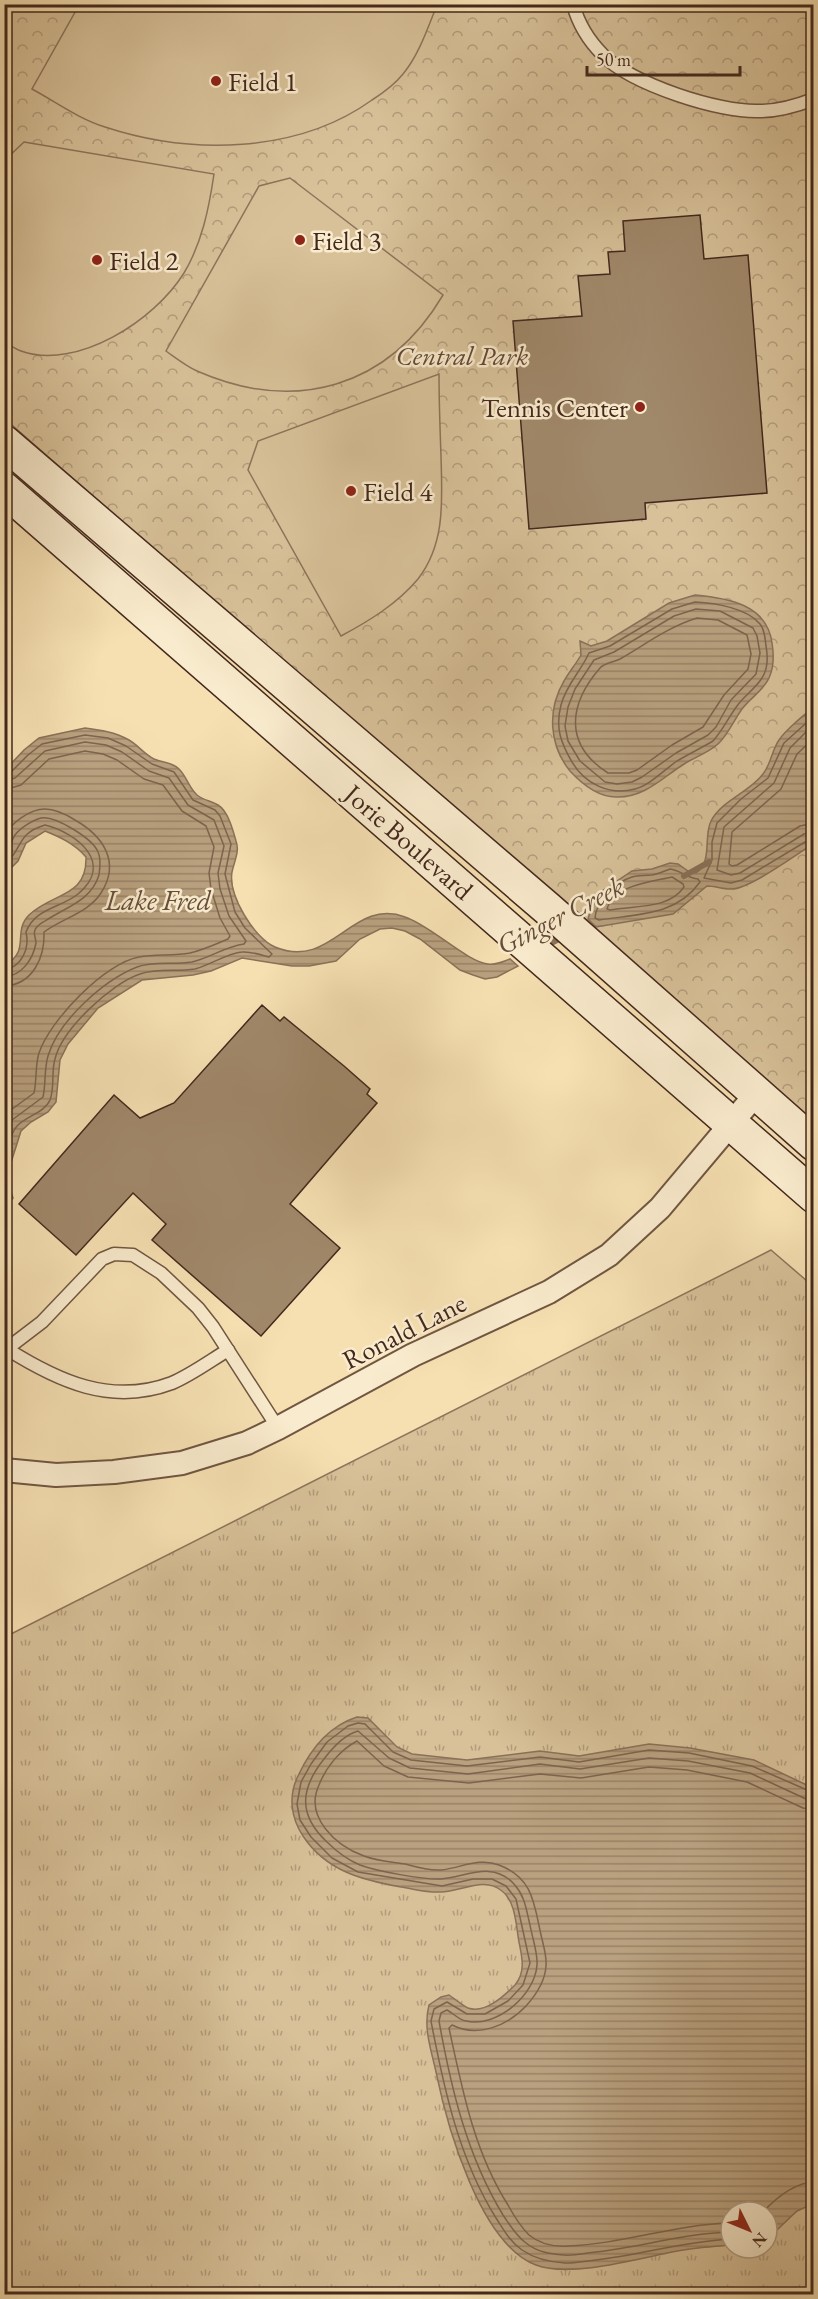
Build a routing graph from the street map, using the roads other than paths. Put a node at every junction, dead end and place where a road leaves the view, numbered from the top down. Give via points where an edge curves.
1 (573, 4) edge
2 (813, 99) edge
3 (4, 442) edge
4 (4, 489) edge
5 (756, 1094) junction
6 (730, 1124) junction
7 (813, 1144) edge
8 (813, 1196) edge
9 (6, 1350) edge
10 (228, 1350) junction
11 (278, 1428) junction
12 (4, 1470) edge

1 - 2 lane via 577,20 603,56 626,73 663,89 720,107 759,111 791,108
3 - 5 main road, Jorie Boulevard via 548,909
4 - 6 main road, Jorie Boulevard
5 - 6 street, Ronald Lane
5 - 7 main road, Jorie Boulevard
6 - 8 main road, Jorie Boulevard
6 - 11 street, Ronald Lane via 660,1208 609,1255 549,1292 413,1354
9 - 10 lane via 43,1371 84,1387 130,1393 172,1382
9 - 10 lane via 42,1322 102,1259 114,1254 133,1255 161,1273 198,1308
10 - 11 lane
11 - 12 street, Ronald Lane via 247,1443 182,1463 56,1475

